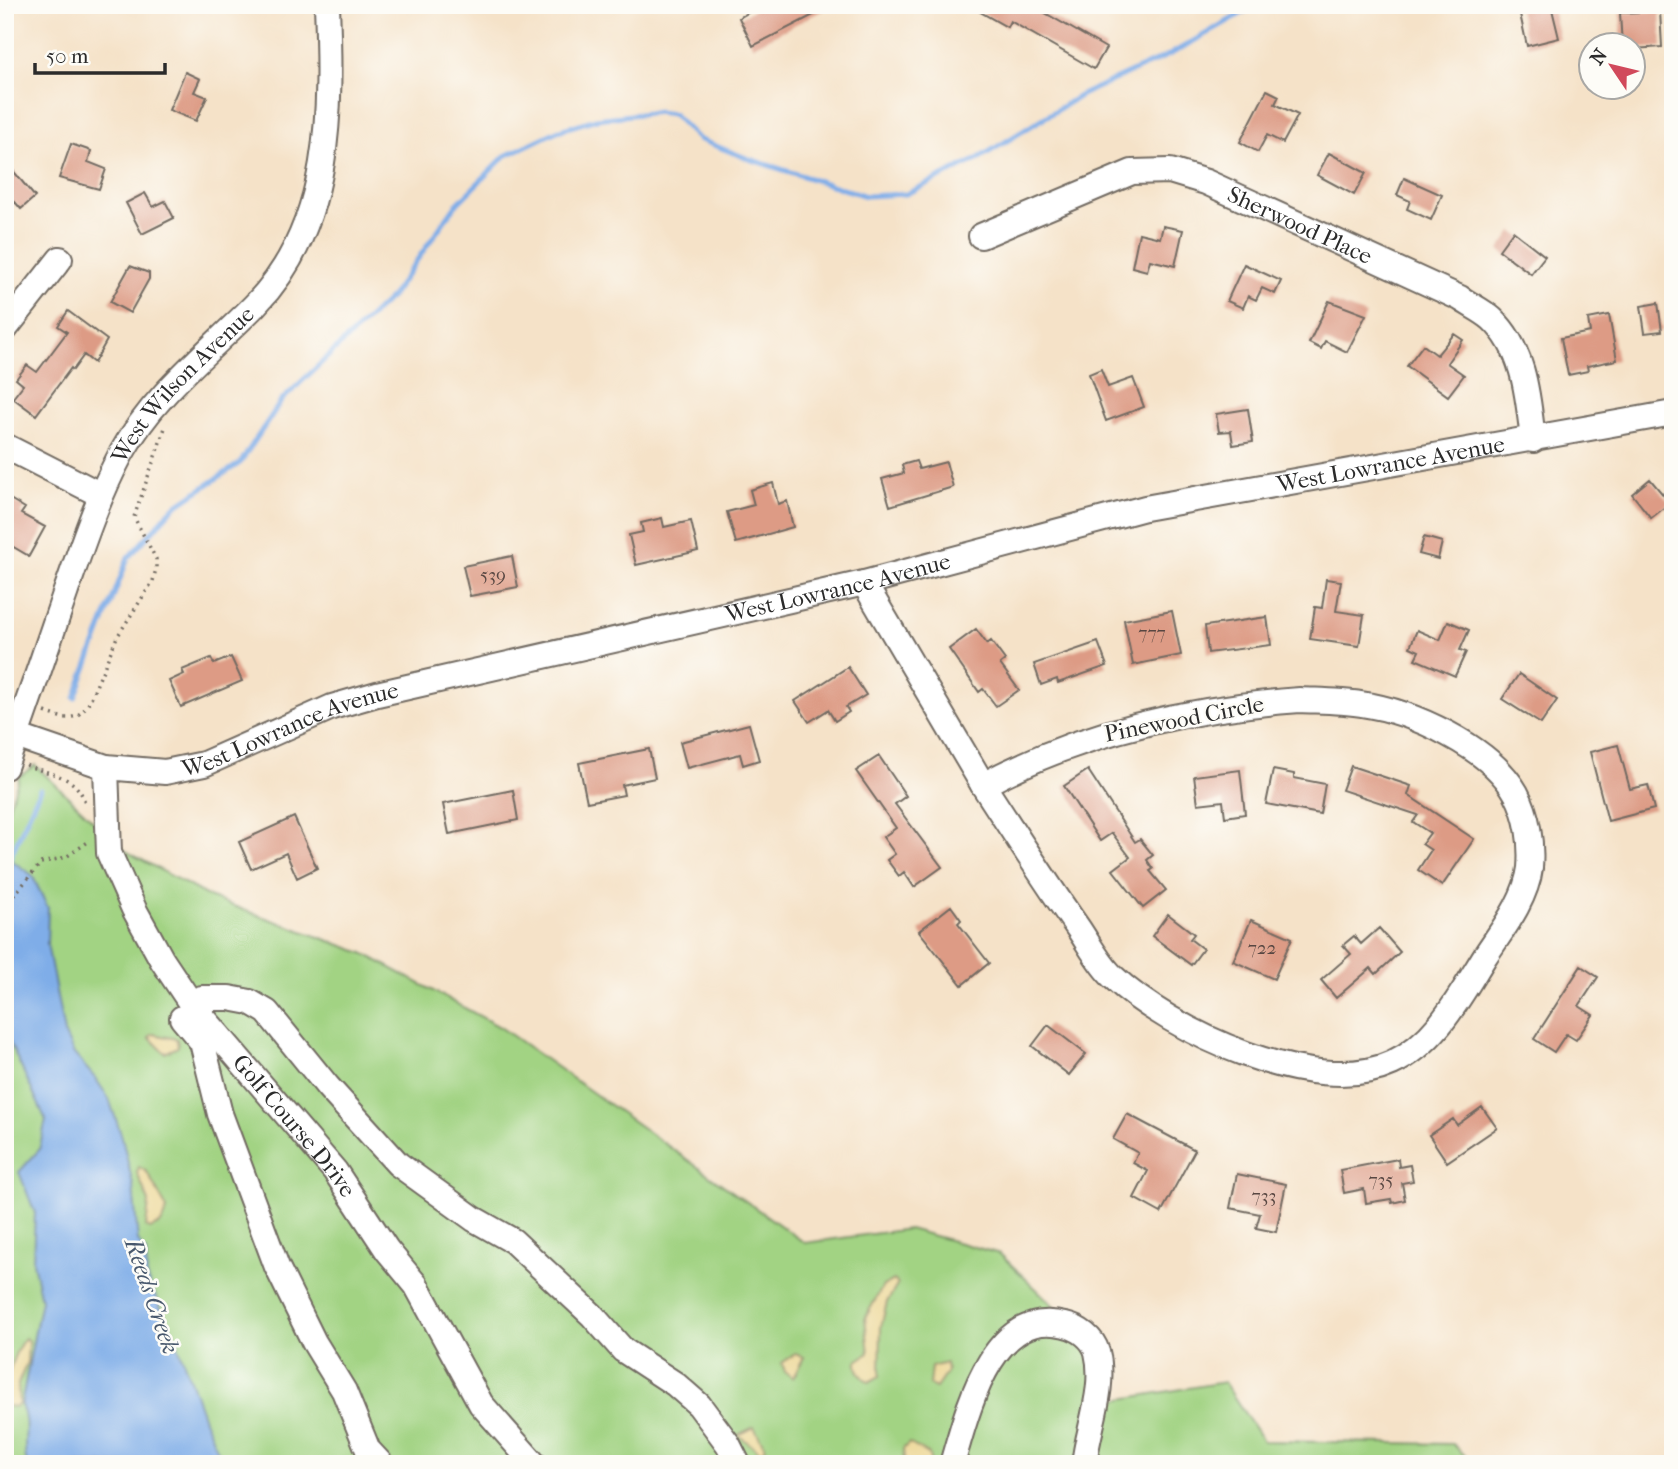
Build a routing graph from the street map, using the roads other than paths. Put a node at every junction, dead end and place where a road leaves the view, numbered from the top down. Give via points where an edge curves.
1 (327, 5) edge
2 (981, 236) dead end
3 (60, 259) dead end
4 (5, 329) edge
5 (1673, 413) edge
6 (1533, 440) junction
7 (5, 446) edge
8 (101, 495) junction
9 (864, 583) junction
10 (16, 736) junction
11 (16, 763) edge
12 (106, 768) junction
13 (983, 785) junction
14 (190, 1003) junction
15 (381, 1464) edge
16 (534, 1464) edge
17 (738, 1464) edge
18 (952, 1464) edge
19 (1084, 1464) edge

1 - 8 street, West Wilson Avenue via 326,155 299,239 257,304 184,372 149,412
2 - 6 street, Sherwood Place via 1132,172 1170,171 1206,182 1460,298 1493,320 1516,351 1527,389
3 - 4 street
5 - 6 street, West Lowrance Avenue
6 - 9 street, West Lowrance Avenue via 1146,508
7 - 8 street
8 - 10 street, West Wilson Avenue
9 - 12 street, West Lowrance Avenue via 377,694 332,707 204,764 165,772
9 - 13 street, Pinewood Circle
10 - 11 street, West Wilson Avenue
10 - 12 street, West Lowrance Avenue
12 - 14 street, Golf Course Drive via 109,853 134,909
13 - 13 street, Pinewood Circle via 1112,976 1166,1018 1216,1043 1294,1067 1352,1074 1392,1064 1426,1041 1517,908 1530,870 1530,830 1516,793 1490,762 1451,736 1363,704 1300,699 1238,704 1107,732 1040,756
14 - 15 street via 180,1014 202,1042 220,1114 277,1267 344,1391 360,1435
14 - 16 street, Golf Course Drive via 335,1171 427,1303 481,1404
14 - 17 street via 229,998 250,1002 267,1012 398,1164 513,1241 623,1350 691,1398
18 - 19 street via 968,1405 1002,1346 1021,1330 1056,1323 1090,1338 1096,1350 1097,1396

